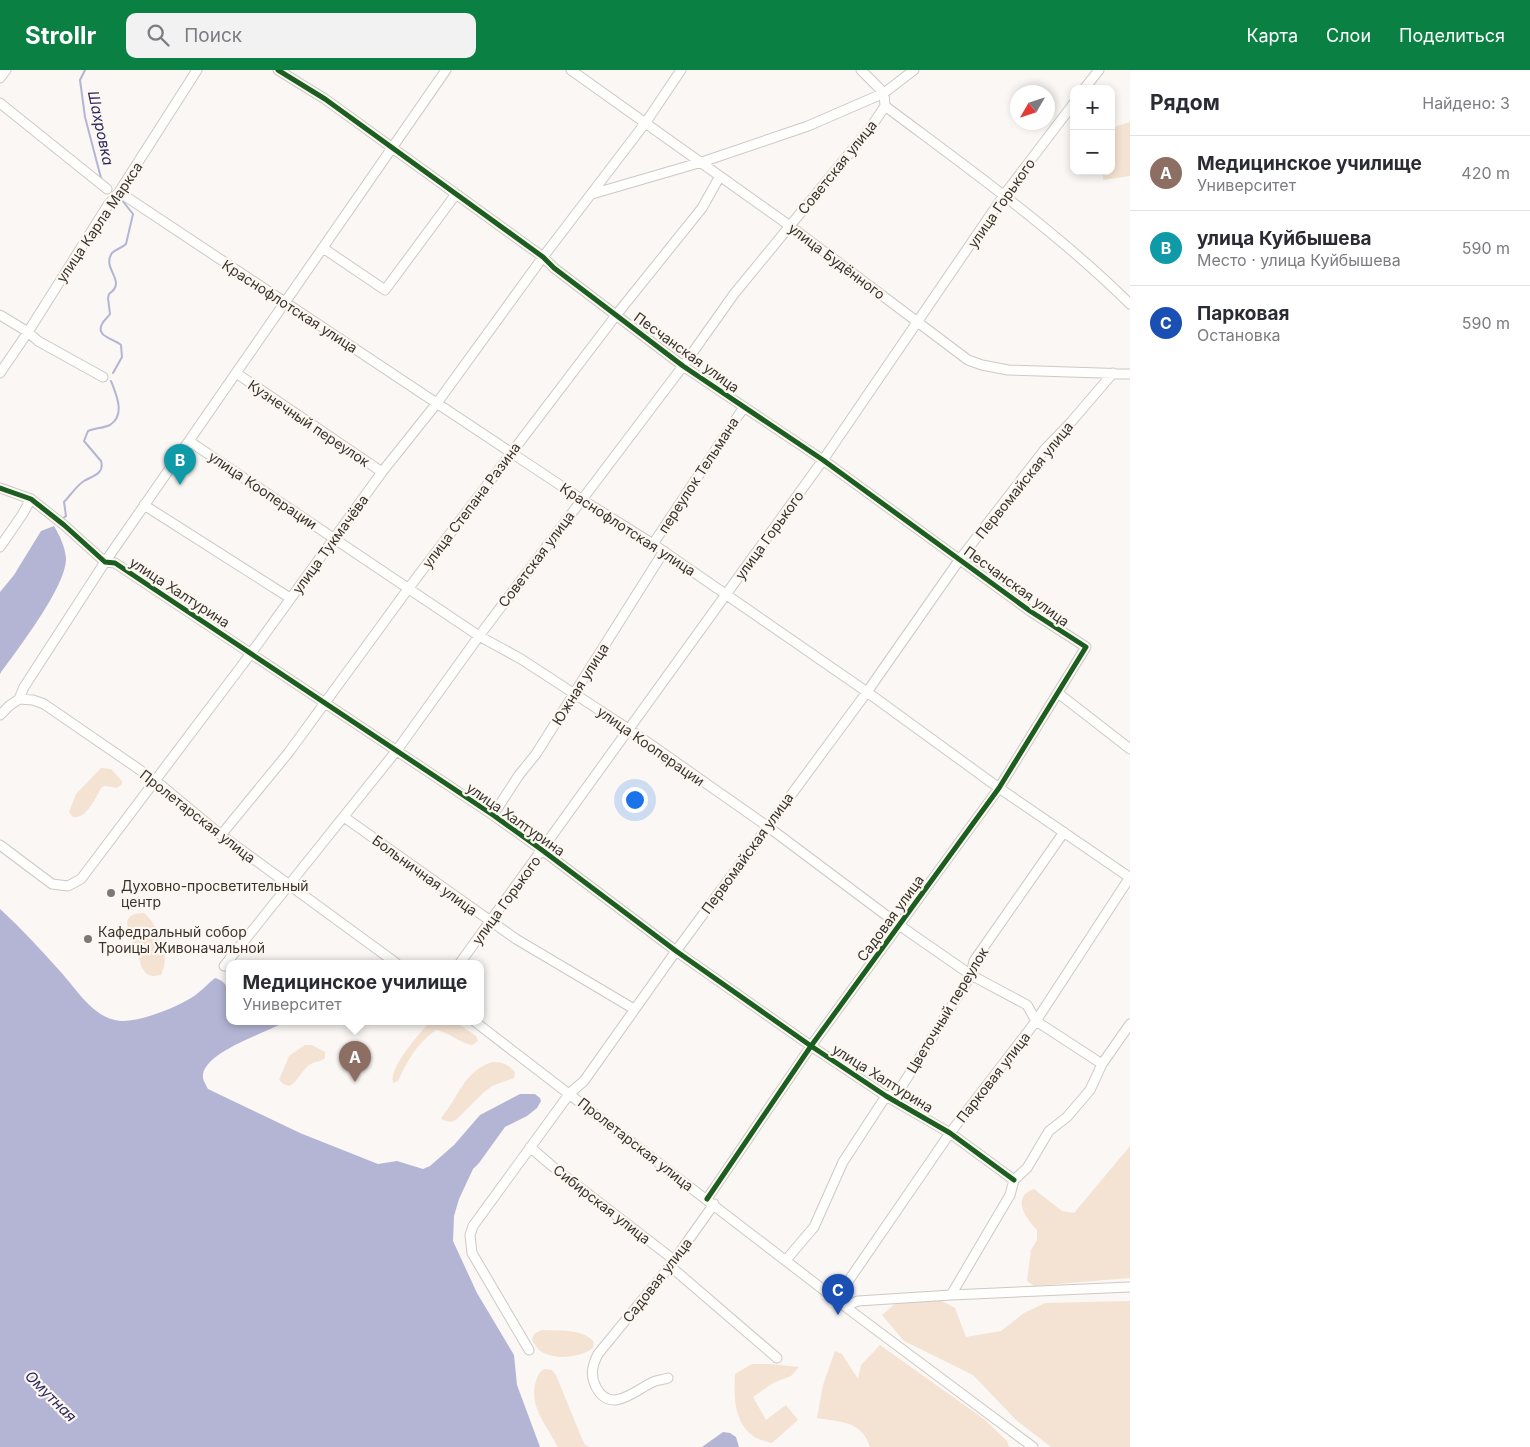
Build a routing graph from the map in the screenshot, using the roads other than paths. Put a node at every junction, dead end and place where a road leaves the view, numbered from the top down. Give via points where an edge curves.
1 (6, 70) edge
2 (197, 70) edge
3 (278, 70) edge
4 (446, 70) edge
5 (571, 70) edge
6 (680, 70) edge
7 (861, 70) edge
8 (914, 70) edge
9 (1098, 70) edge
10 (0, 78) edge
11 (1087, 85) edge
12 (884, 93) junction
13 (0, 103) edge
14 (885, 106) junction
15 (1070, 108) edge
16 (646, 122) junction
17 (392, 148) junction
18 (702, 162) junction
19 (720, 176) junction
20 (107, 189) dead end
21 (119, 192) junction
22 (456, 194) junction
23 (592, 194) junction
24 (1004, 195) junction
25 (790, 226) junction
26 (323, 248) junction
27 (543, 257) junction
28 (285, 303) junction
29 (1130, 304) edge
30 (617, 314) junction
31 (0, 315) edge
32 (918, 322) junction
33 (28, 332) junction
34 (683, 366) junction
35 (0, 373) edge
36 (236, 373) junction
37 (1113, 374) junction
38 (1130, 374) edge
39 (103, 377) dead end
40 (437, 403) junction
41 (744, 406) junction
42 (189, 440) junction
43 (512, 452) junction
44 (823, 460) junction
45 (382, 472) junction
46 (0, 488) edge
47 (31, 499) junction
48 (581, 499) junction
49 (144, 505) junction
50 (334, 538) junction
51 (653, 544) junction
52 (0, 547) edge
53 (664, 551) junction
54 (960, 559) junction
55 (105, 562) junction
56 (408, 589) junction
57 (725, 595) junction
58 (290, 598) junction
59 (479, 636) junction
60 (1086, 647) joint
61 (252, 652) junction
62 (866, 692) junction
63 (574, 693) junction
64 (1058, 693) junction
65 (19, 699) junction
66 (326, 703) junction
67 (0, 715) edge
68 (630, 730) junction
69 (1130, 749) edge
70 (397, 750) junction
71 (156, 780) junction
72 (999, 788) junction
73 (493, 815) junction
74 (344, 817) junction
75 (767, 826) junction
76 (1064, 832) junction
77 (221, 834) junction
78 (0, 845) edge
79 (542, 850) junction
80 (1129, 881) edge
81 (289, 886) junction
82 (490, 922) junction
83 (899, 925) junction
84 (676, 951) junction
85 (229, 960) edge
86 (392, 960) edge
87 (462, 960) edge
88 (226, 964) edge
89 (224, 966) dead end
90 (971, 975) junction
91 (634, 1009) junction
92 (1036, 1021) junction
93 (1130, 1024) edge
94 (479, 1025) edge
95 (812, 1046) junction
96 (1102, 1064) junction
97 (570, 1093) junction
98 (886, 1096) junction
99 (950, 1133) junction
100 (530, 1147) junction
101 (1014, 1180) junction
102 (711, 1202) junction
103 (786, 1260) junction
104 (672, 1263) junction
105 (1130, 1287) edge
106 (951, 1295) junction
107 (836, 1299) junction
108 (845, 1306) junction
109 (529, 1350) dead end
110 (777, 1358) dead end
111 (668, 1378) dead end
112 (1033, 1447) edge

1 - 10 street
2 - 21 street, улица Карла Маркса
3 - 17 street, Песчанская улица via 325,99
4 - 17 street
5 - 16 street, улица Будённого
6 - 16 street, улица Тукмачёва
7 - 12 street
8 - 12 street
9 - 11 street
12 - 14 street
12 - 18 street via 808,126
13 - 20 street
14 - 24 street
14 - 25 street, Советская улица via 871,128
15 - 24 street, улица Горького
16 - 18 street, улица Будённого
16 - 23 street, улица Тукмачёва
17 - 22 street, Песчанская улица
17 - 26 street
18 - 19 street, улица Будённого
18 - 23 street
19 - 25 street, улица Будённого
19 - 30 street, улица Степана Разина via 702,208
21 - 28 street, Краснофлотская улица
21 - 33 street, улица Карла Маркса
22 - 26 street via 384,290
22 - 27 street, Песчанская улица
23 - 27 street, улица Тукмачёва
24 - 29 street
24 - 32 street, улица Горького
25 - 32 street, улица Будённого
25 - 34 street, Советская улица via 734,294
26 - 28 street
27 - 30 street, Песчанская улица
27 - 40 street, улица Тукмачёва
28 - 36 street
28 - 40 street, Краснофлотская улица
30 - 34 street, Песчанская улица
30 - 43 street, улица Степана Разина
31 - 33 street
32 - 37 street, улица Будённого via 968,360 982,365 1008,370
32 - 44 street, улица Горького
33 - 35 street, улица Карла Маркса
33 - 39 street via 38,341
34 - 41 street, Песчанская улица
34 - 48 street, Советская улица
36 - 42 street
36 - 45 street, Кузнечный переулок
37 - 38 street, улица Будённого
37 - 54 street, Первомайская улица via 1045,449
40 - 43 street, Краснофлотская улица
40 - 45 street, улица Тукмачёва
41 - 44 street, Песчанская улица
41 - 51 street, переулок Тельмана
42 - 49 street
42 - 50 street, улица Кооперации
43 - 48 street, Краснофлотская улица
43 - 56 street, улица Степана Разина
44 - 54 street, Песчанская улица
44 - 57 street, улица Горького
45 - 50 street, улица Тукмачёва
46 - 47 street, улица Халтурина
47 - 52 street
47 - 55 street, улица Халтурина
48 - 51 street, Краснофлотская улица
48 - 59 street, Советская улица
49 - 55 street
49 - 58 street
50 - 56 street, улица Кооперации
50 - 58 street, улица Тукмачёва
51 - 53 street, Краснофлотская улица
53 - 57 street, Краснофлотская улица
53 - 63 street, Южная улица
54 - 60 street, Песчанская улица via 1030,611
54 - 62 street, Первомайская улица
55 - 61 street, улица Халтурина via 116,562
55 - 65 street
56 - 59 street, улица Кооперации
56 - 66 street, улица Степана Разина
57 - 62 street, Краснофлотская улица
57 - 68 street, улица Горького
58 - 61 street, улица Тукмачёва
59 - 63 street, улица Кооперации
59 - 70 street, Советская улица
60 - 64 street, Садовая улица
61 - 66 street, улица Халтурина
61 - 71 street, улица Тукмачёва
62 - 72 street, Краснофлотская улица
62 - 75 street, Первомайская улица
63 - 68 street, улица Кооперации
63 - 73 street, Южная улица
64 - 69 street
64 - 72 street, Садовая улица
65 - 67 street
65 - 71 street, Пролетарская улица via 44,704
66 - 70 street, улица Халтурина
66 - 77 street, улица Степана Разина
68 - 75 street, улица Кооперации
68 - 79 street, улица Горького
70 - 73 street, улица Халтурина
70 - 74 street, Советская улица
71 - 77 street, Пролетарская улица
71 - 78 street, улица Тукмачёва via 81,878 72,884 52,884
72 - 76 street, Краснофлотская улица
72 - 83 street, Садовая улица
73 - 79 street, улица Халтурина
74 - 81 street, Советская улица
74 - 82 street, Больничная улица
75 - 83 street, улица Кооперации
75 - 84 street, Первомайская улица
76 - 80 street, Краснофлотская улица
76 - 90 street, Цветочный переулок via 974,961
77 - 81 street, Пролетарская улица
79 - 82 street, улица Горького
79 - 84 street, улица Халтурина
80 - 92 street, Парковая улица
81 - 85 street, Советская улица
81 - 86 street, Пролетарская улица
82 - 87 street, улица Горького
82 - 91 street, Больничная улица
83 - 90 street, улица Кооперации
83 - 95 street, Садовая улица
84 - 91 street, Первомайская улица
84 - 95 street, улица Халтурина
88 - 89 street, Советская улица
90 - 92 street, улица Кооперации via 1027,1005
90 - 98 street, Цветочный переулок via 896,1094
91 - 97 street, Первомайская улица via 584,1081
92 - 96 street, улица Кооперации
92 - 99 street, Парковая улица
93 - 96 street
94 - 97 street, Пролетарская улица
95 - 98 street, улица Халтурина
95 - 102 street, Садовая улица
96 - 101 street via 1090,1090 1067,1117 1049,1131 1027,1168
97 - 100 street, Первомайская улица
97 - 102 street, Пролетарская улица
98 - 99 street, улица Халтурина
98 - 103 street, Цветочный переулок via 843,1162 814,1227
99 - 101 street, улица Халтурина
99 - 107 street, Парковая улица
100 - 104 street, Сибирская улица
100 - 109 street, Первомайская улица via 473,1226 470,1235 472,1253 478,1266
101 - 106 street via 1010,1195
102 - 103 street, Пролетарская улица
102 - 104 street, Садовая улица
103 - 107 street, Пролетарская улица
104 - 110 street, Сибирская улица
104 - 111 street, Садовая улица via 598,1354 592,1366 596,1389 606,1399 630,1396 653,1382
105 - 106 street
106 - 108 street via 858,1301
107 - 108 street, Пролетарская улица
108 - 112 street, Пролетарская улица

